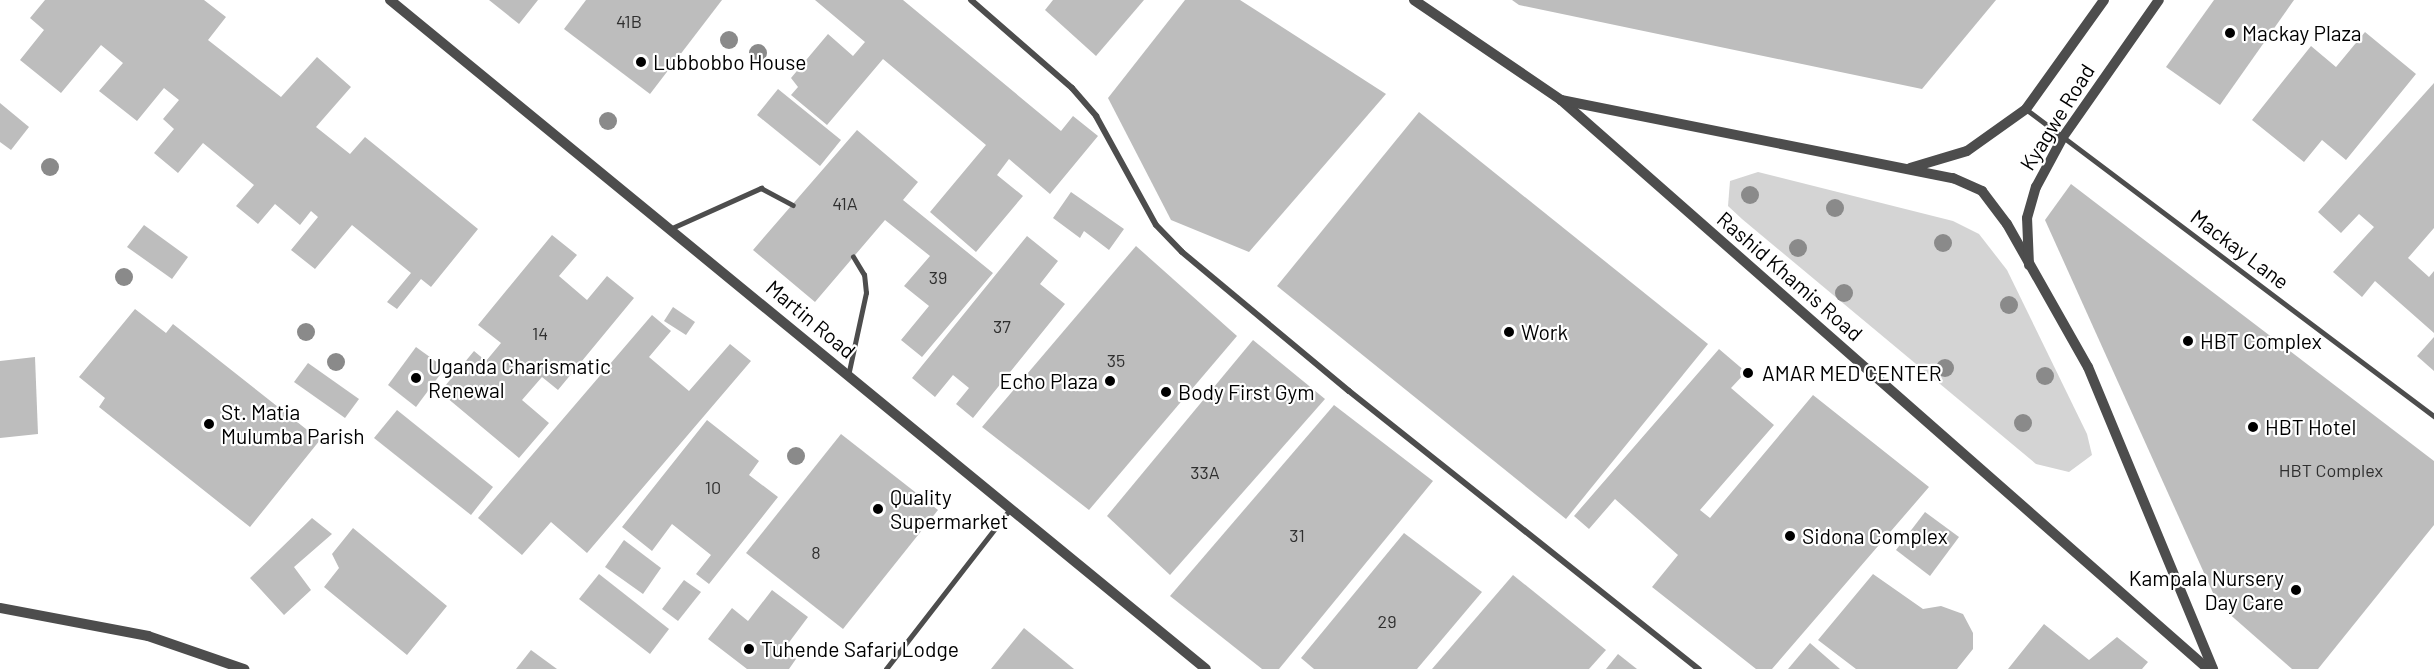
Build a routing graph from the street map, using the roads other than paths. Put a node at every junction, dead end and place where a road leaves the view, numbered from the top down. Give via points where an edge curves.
1 (390, 0) edge
2 (970, 0) edge
3 (1414, 0) edge
4 (2104, 0) edge
5 (2158, 0) edge
6 (1561, 100) junction
7 (2026, 109) junction
8 (2063, 137) junction
9 (1907, 169) junction
10 (793, 205) dead end
11 (672, 228) junction
12 (853, 257) dead end
13 (2029, 268) junction
14 (848, 376) junction
15 (2434, 416) edge
16 (1010, 509) junction
17 (0, 608) edge
18 (244, 669) edge
19 (886, 669) edge
20 (1206, 669) edge
21 (1699, 669) edge
22 (2208, 669) edge
23 (2213, 669) edge

1 - 11 street, Martin Road
2 - 21 street via 1072,88 1096,116 1156,225 1182,252 1349,391
3 - 6 street, Rashid Khamis Road
4 - 7 street, Kyagwe Road
5 - 8 street, Kyagwe Road
6 - 9 street
6 - 22 street, Rashid Khamis Road
7 - 8 lane, Mackay Lane
7 - 9 street, Kyagwe Road via 1967,151
8 - 13 street, Kyagwe Road via 2036,187 2027,218
8 - 15 lane, Mackay Lane
9 - 13 street via 1953,178 1982,191 2007,224
10 - 11 lane via 761,188
11 - 14 street, Martin Road
12 - 14 lane via 864,275 866,293
13 - 23 street via 2088,367
14 - 16 street, Martin Road
16 - 19 lane
16 - 20 street, Martin Road
17 - 18 street via 148,636

